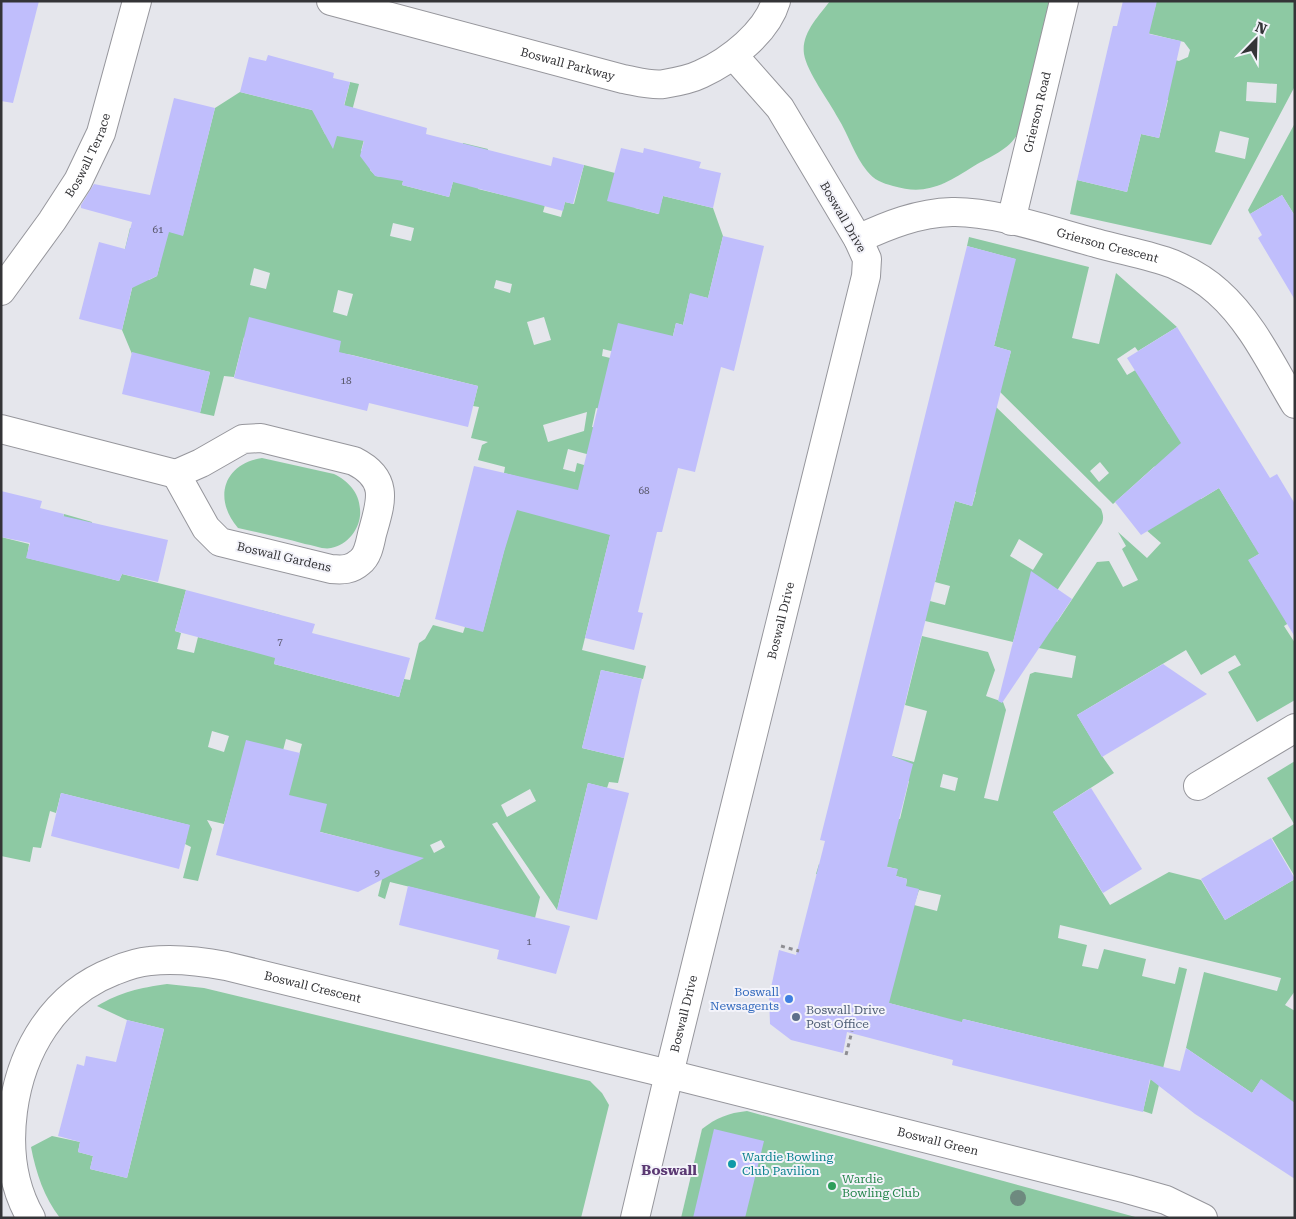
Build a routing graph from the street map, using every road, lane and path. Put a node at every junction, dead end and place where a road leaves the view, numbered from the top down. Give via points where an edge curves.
1 (137, 1) edge
2 (331, 1) edge
3 (776, 1) edge
4 (1064, 1) edge
5 (734, 56) junction
6 (1011, 221) junction
7 (858, 240) junction
8 (1, 291) edge
9 (1295, 404) edge
10 (1, 429) edge
11 (176, 474) junction
12 (1295, 728) edge
13 (1198, 786) dead end
14 (781, 946) dead end
15 (799, 951) dead end
16 (852, 1031) dead end
17 (846, 1055) dead end
18 (669, 1074) junction
19 (8, 1089) edge
20 (31, 1218) edge
21 (635, 1218) edge
22 (1203, 1218) edge

1 - 8 street, Boswall Terrace via 101,133 78,181
2 - 5 street, Boswall Parkway via 622,79 662,84 700,75
3 - 5 street, Boswall Parkway via 762,28
4 - 6 street, Grierson Road
5 - 7 street, Boswall Drive via 780,108
6 - 7 street, Grierson Crescent via 976,214 942,213 914,217
6 - 9 street, Grierson Crescent via 1171,264 1202,279 1244,320
7 - 18 street, Boswall Drive via 867,259 866,276
10 - 11 street
11 - 11 street, Boswall Gardens via 243,440 261,438 354,461 366,467 377,480 382,498 369,548 362,561 347,570 331,569 220,542 206,528
12 - 13 street
14 - 15 path
16 - 17 path
18 - 19 street, Boswall Crescent via 226,966 173,959 126,966 83,986 54,1011
18 - 21 street, Boswall Drive
18 - 22 street, Boswall Green via 1127,1189 1166,1200
19 - 20 street, Boswall Crescent via 15,1182

